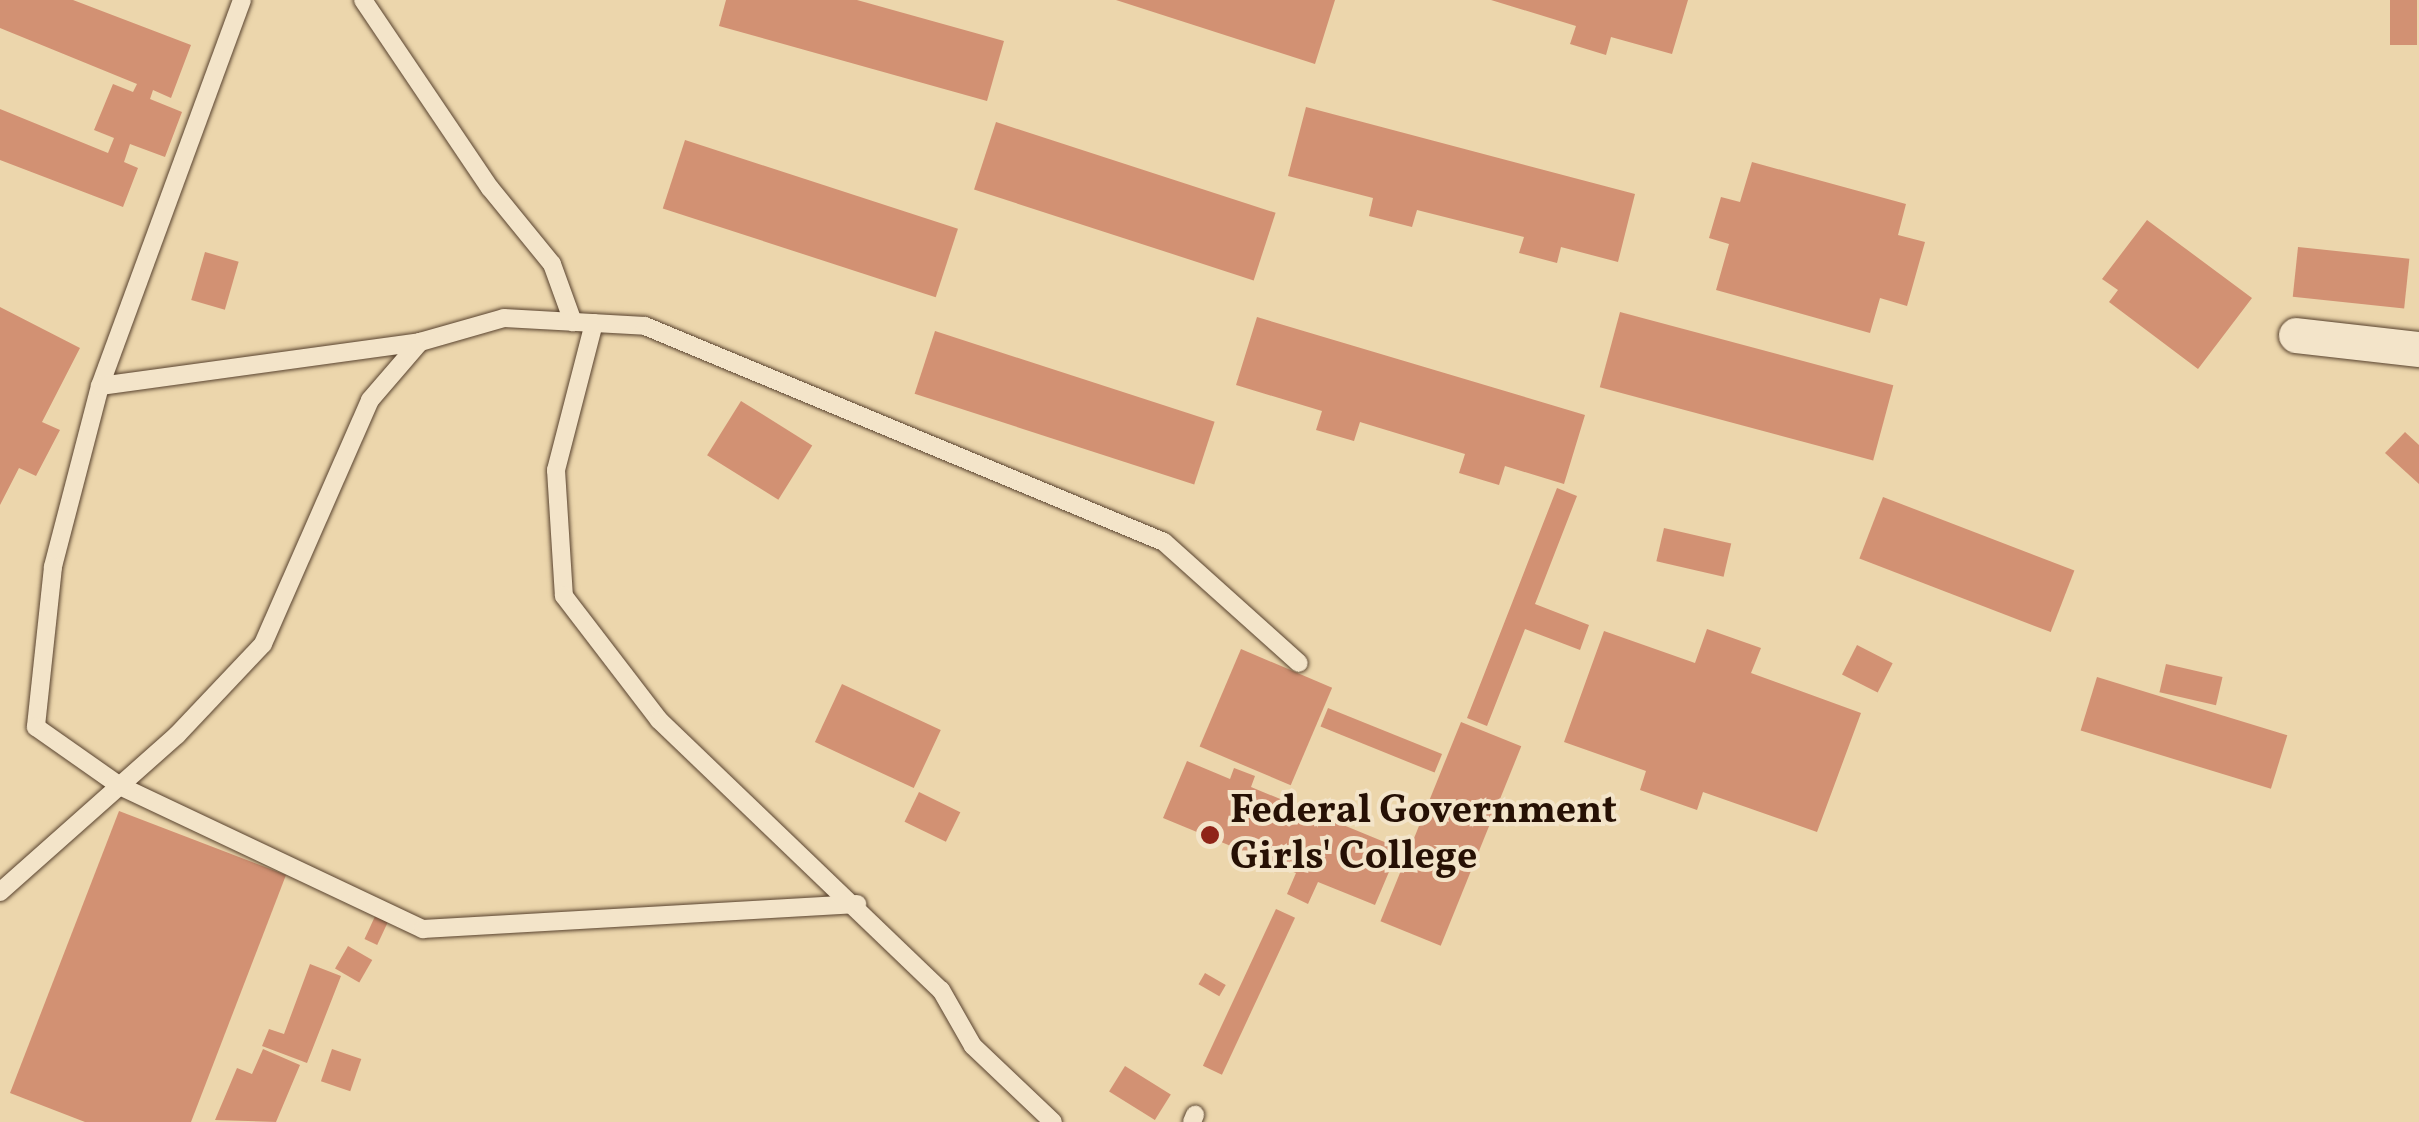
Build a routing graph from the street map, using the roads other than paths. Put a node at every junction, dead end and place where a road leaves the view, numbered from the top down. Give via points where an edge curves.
1 (242, 0) edge
2 (363, 0) edge
3 (573, 322) junction
4 (594, 323) junction
5 (2296, 334) dead end
6 (420, 342) junction
7 (2419, 349) edge
8 (100, 386) junction
9 (1299, 663) dead end
10 (120, 786) junction
11 (0, 892) edge
12 (857, 904) junction
13 (1053, 1122) edge

1 - 8 lane
2 - 3 lane via 490,188 552,264
3 - 4 lane
3 - 6 lane via 504,318
4 - 9 lane via 645,326 1164,542
4 - 12 lane via 556,470 564,596 659,720
5 - 7 street
6 - 8 lane
6 - 10 lane via 370,400 263,644
8 - 10 lane via 53,567 36,727
10 - 11 lane
10 - 12 lane via 424,929
12 - 13 lane via 941,990 973,1046

